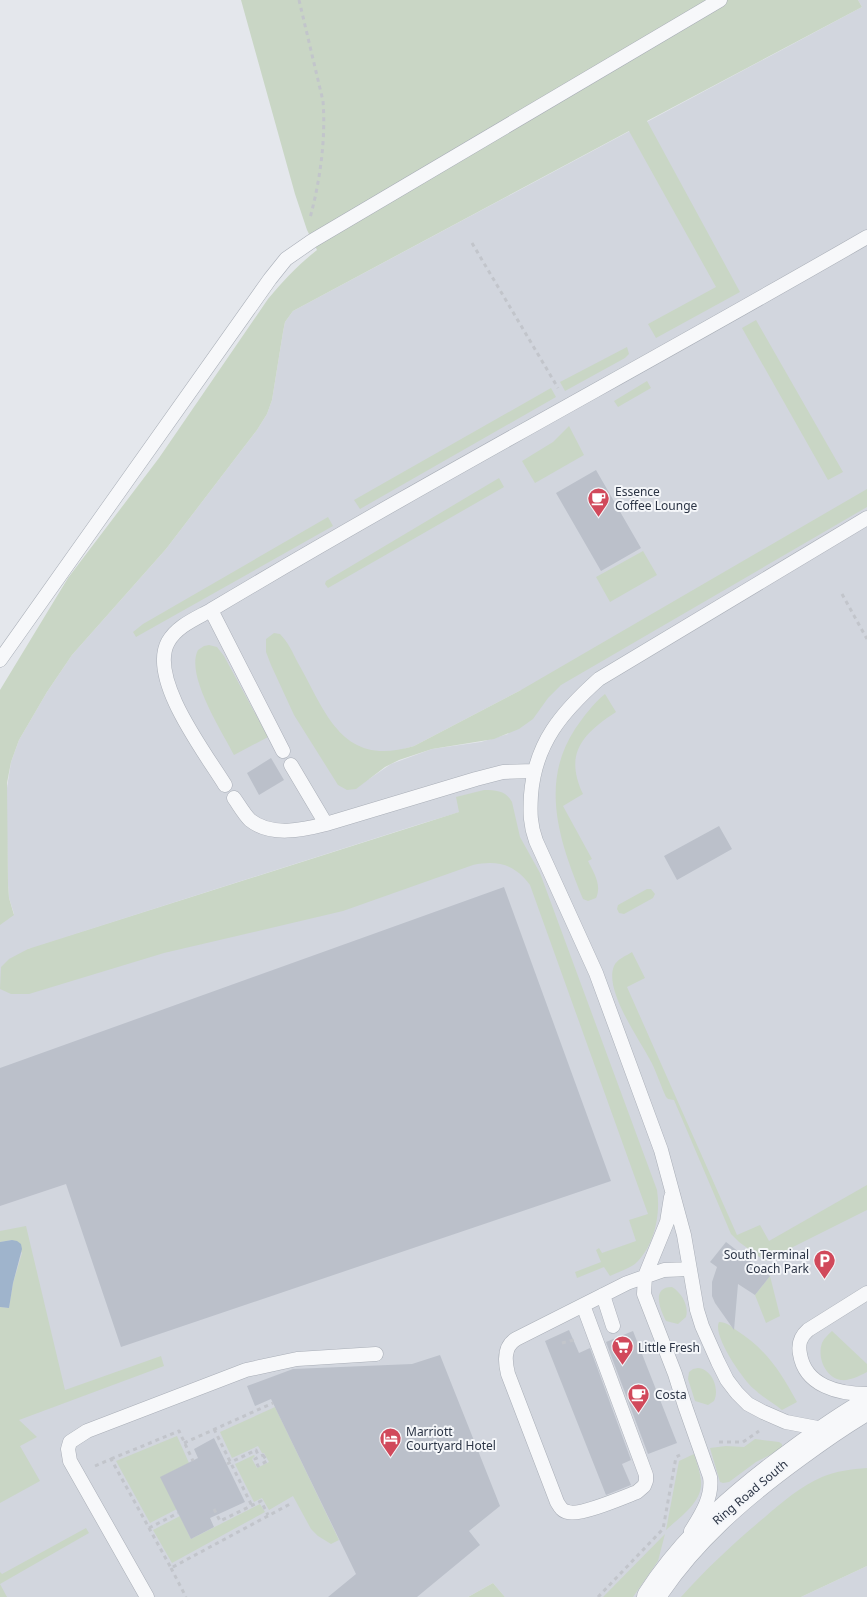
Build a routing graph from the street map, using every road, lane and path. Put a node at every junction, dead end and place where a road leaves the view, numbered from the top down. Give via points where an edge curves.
1 (299, 0) edge
2 (720, 0) edge
3 (309, 222) dead end
4 (867, 237) edge
5 (472, 243) dead end
6 (568, 406) junction
7 (867, 518) edge
8 (842, 594) dead end
9 (211, 610) junction
10 (867, 639) edge
11 (0, 660) edge
12 (284, 751) dead end
13 (291, 764) dead end
14 (534, 772) junction
15 (226, 785) dead end
16 (234, 798) dead end
17 (326, 824) junction
18 (672, 1191) junction
19 (690, 1269) junction
20 (645, 1276) junction
21 (867, 1293) edge
22 (603, 1295) junction
23 (583, 1305) junction
24 (613, 1326) dead end
25 (376, 1354) dead end
26 (867, 1394) edge
27 (273, 1403) dead end
28 (867, 1406) edge
29 (214, 1429) junction
30 (828, 1430) junction
31 (184, 1442) junction
32 (259, 1457) dead end
33 (111, 1459) junction
34 (193, 1461) dead end
35 (229, 1463) junction
36 (76, 1473) junction
37 (290, 1504) dead end
38 (252, 1506) junction
39 (214, 1508) dead end
40 (178, 1513) dead end
41 (268, 1515) junction
42 (149, 1528) junction
43 (171, 1568) junction
44 (653, 1595) edge
45 (147, 1597) edge
46 (186, 1597) edge

1 - 3 path via 324,113 318,180
2 - 11 lane via 286,259
4 - 6 lane
5 - 6 path
6 - 9 lane
7 - 14 lane via 599,679 560,719 540,753
8 - 10 path
9 - 12 lane
9 - 15 lane via 186,623 172,636 165,650 165,673 175,702
13 - 17 lane
14 - 17 lane via 503,772
14 - 18 lane via 531,828 596,973 661,1150
16 - 17 lane via 249,819 265,828 287,831
18 - 19 lane
18 - 20 lane via 667,1222
19 - 20 lane via 664,1270
19 - 30 lane via 702,1326 737,1393 748,1404 786,1422
20 - 22 lane
20 - 44 lane via 645,1300 675,1374 711,1482 702,1514
21 - 26 lane via 808,1330 799,1346 806,1370 820,1384 846,1393
22 - 23 lane
22 - 24 lane
23 - 23 lane via 646,1481 638,1492 572,1513 563,1510 556,1502 505,1359 512,1341
25 - 36 lane via 297,1358 246,1370 86,1431 68,1445
27 - 29 path
28 - 30 street, Ring Road South
29 - 31 path
29 - 35 path
30 - 44 street, Ring Road South via 718,1517 685,1552
31 - 33 path via 179,1431
31 - 34 path
32 - 35 path via 256,1450
33 - 36 path
33 - 42 path
35 - 38 path
36 - 45 lane
37 - 41 path
38 - 39 path via 220,1521
38 - 41 path via 261,1501
40 - 42 path
41 - 43 path
42 - 43 path
43 - 46 path

